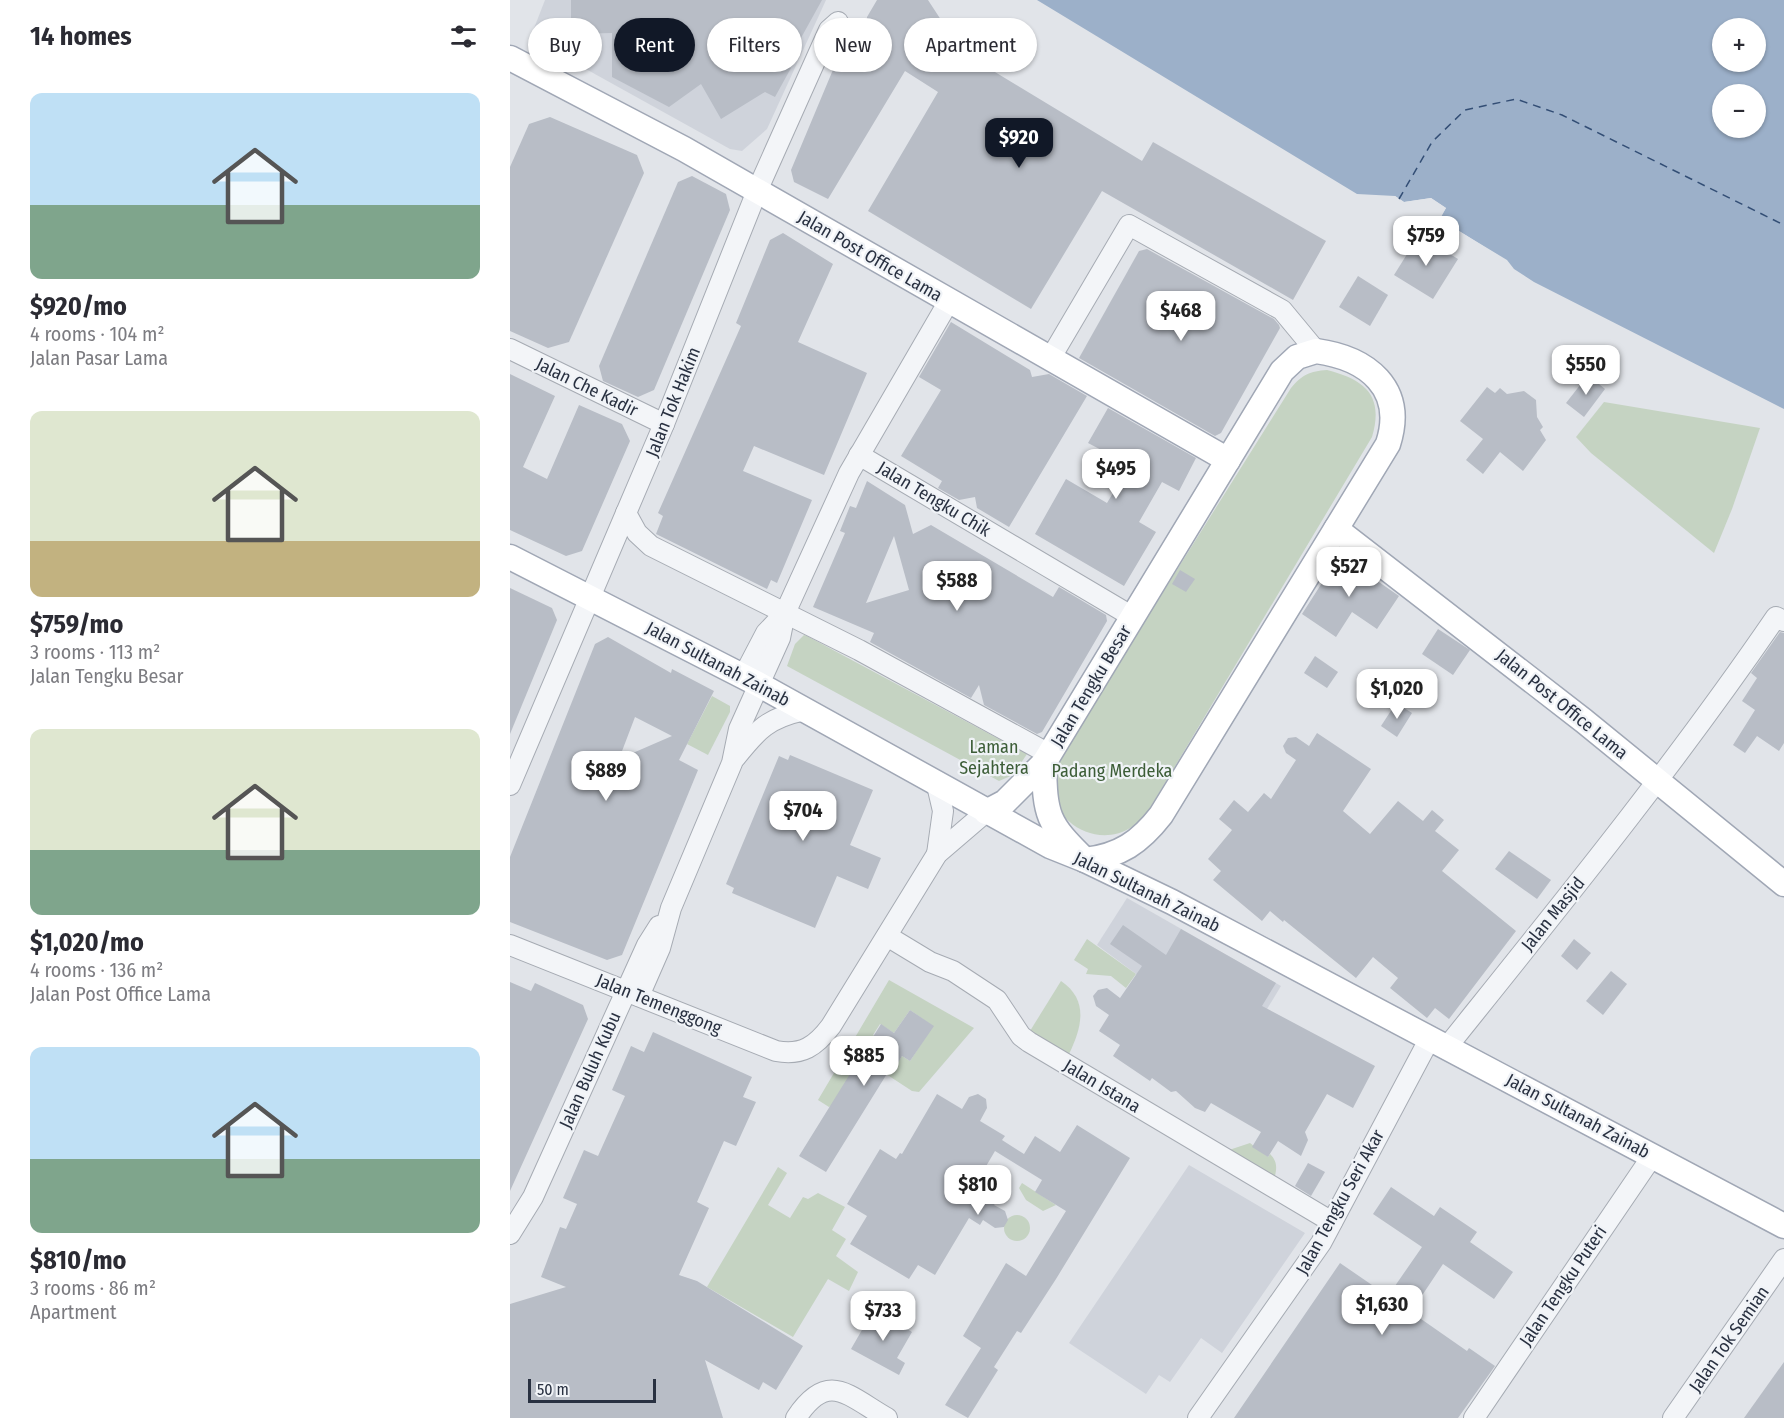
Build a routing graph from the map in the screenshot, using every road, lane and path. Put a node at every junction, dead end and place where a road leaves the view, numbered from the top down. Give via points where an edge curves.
1 (510, 59) edge
2 (814, 64) edge
3 (757, 191) junction
4 (949, 301) junction
5 (510, 349) edge
6 (1316, 351) junction
7 (1050, 359) junction
8 (664, 424) junction
9 (859, 455) junction
10 (1228, 460) junction
11 (626, 513) junction
12 (1336, 529) junction
13 (510, 557) edge
14 (590, 597) junction
15 (785, 614) junction
16 (1133, 617) junction
17 (1780, 619) edge
18 (751, 680) junction
19 (805, 710) junction
20 (515, 757) edge
21 (1046, 759) junction
22 (732, 763) junction
23 (936, 781) junction
24 (1659, 782) junction
25 (510, 785) edge
26 (986, 812) junction
27 (937, 854) junction
28 (1085, 860) junction
29 (1784, 884) edge
30 (887, 936) junction
31 (510, 945) edge
32 (633, 994) junction
33 (1438, 1042) junction
34 (1653, 1155) junction
35 (1332, 1222) junction
36 (1784, 1226) edge
37 (510, 1234) edge
38 (1784, 1260) edge
39 (796, 1418) edge
40 (887, 1418) edge
41 (1198, 1418) edge
42 (1474, 1418) edge
43 (1673, 1418) edge

1 - 3 main road, Jalan Post Office Lama via 563,83
2 - 3 street, Jalan Tok Hakim
3 - 4 main road, Jalan Post Office Lama
3 - 8 street, Jalan Tok Hakim
4 - 7 main road, Jalan Post Office Lama
4 - 9 street, Jalan Tengku Chik
5 - 8 street, Jalan Che Kadir
6 - 7 street via 1282,310 1129,225
6 - 10 main road, Jalan Tengku Besar via 1297,357 1282,370
6 - 12 main road via 1337,354 1367,368 1389,395 1394,411 1388,444
7 - 10 main road, Jalan Post Office Lama
8 - 11 street, Jalan Tok Hakim
9 - 15 street, Jalan Tengku Chik
9 - 16 street, Jalan Tengku Chik
10 - 16 main road, Jalan Tengku Besar
11 - 14 street, Jalan Tok Hakim
11 - 15 street via 637,533 651,546
12 - 24 main road, Jalan Post Office Lama
12 - 28 main road via 1149,831 1125,850 1107,858
13 - 14 main road, Jalan Sultanah Zainab
14 - 18 main road, Jalan Sultanah Zainab
14 - 20 street, Jalan Tok Hakim
15 - 18 street, Jalan Tengku Chik via 780,638
15 - 21 street via 859,650
16 - 21 main road, Jalan Tengku Besar
17 - 24 street, Jalan Masjid
18 - 19 main road, Jalan Sultanah Zainab
18 - 22 street, Jalan Buluh Kubu
19 - 22 street, Jalan Buluh Kubu via 765,724
19 - 23 main road, Jalan Sultanah Zainab
20 - 25 street, Jalan Tok Hakim
21 - 26 main road via 1005,802
21 - 28 main road, Jalan Tengku Besar via 1044,801 1048,815 1055,829
22 - 32 street, Jalan Buluh Kubu via 671,908 647,945
23 - 26 main road, Jalan Sultanah Zainab
23 - 27 street via 943,812
24 - 29 main road, Jalan Post Office Lama
24 - 33 street, Jalan Masjid
26 - 27 street
26 - 28 main road, Jalan Sultanah Zainab
27 - 30 street
28 - 33 main road, Jalan Sultanah Zainab
30 - 32 street, Jalan Temenggong via 820,1040 809,1049 792,1053 776,1051
30 - 35 street, Jalan Istana via 997,1000 1029,1042
31 - 32 street, Jalan Temenggong
32 - 37 street, Jalan Buluh Kubu via 533,1197
33 - 34 main road, Jalan Sultanah Zainab
33 - 35 street, Jalan Tengku Seri Akar
34 - 36 main road, Jalan Sultanah Zainab
34 - 42 street, Jalan Tengku Puteri
35 - 41 street, Jalan Tengku Seri Akar
38 - 43 street, Jalan Tok Semian
39 - 40 street via 816,1393 837,1391

